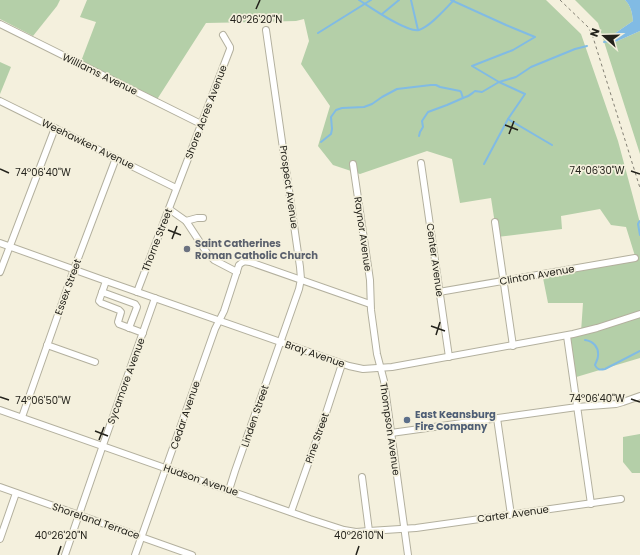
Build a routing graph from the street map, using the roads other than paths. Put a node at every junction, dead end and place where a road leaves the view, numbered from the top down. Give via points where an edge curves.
1 (0, 24) edge
2 (266, 30) dead end
3 (223, 36) dead end
4 (0, 101) edge
5 (201, 124) junction
6 (55, 128) junction
7 (116, 158) junction
8 (421, 163) dead end
9 (353, 164) dead end
10 (176, 188) junction
11 (169, 209) junction
12 (203, 218) dead end
13 (186, 221) junction
14 (495, 222) dead end
15 (0, 243) edge
16 (9, 246) junction
17 (635, 258) dead end
18 (74, 269) junction
19 (0, 272) edge
20 (237, 272) junction
21 (301, 279) junction
22 (106, 281) junction
23 (503, 281) junction
24 (102, 292) junction
25 (137, 292) junction
26 (439, 292) junction
27 (156, 298) junction
28 (370, 304) junction
29 (640, 314) edge
30 (219, 320) junction
31 (129, 328) junction
32 (143, 333) junction
33 (567, 336) junction
34 (281, 342) junction
35 (47, 345) junction
36 (513, 346) junction
37 (449, 357) junction
38 (95, 362) dead end
39 (342, 364) junction
40 (380, 368) junction
41 (640, 396) edge
42 (577, 407) junction
43 (0, 410) edge
44 (22, 417) junction
45 (497, 418) junction
46 (391, 433) junction
47 (103, 445) junction
48 (166, 468) junction
49 (362, 477) dead end
50 (0, 487) edge
51 (229, 490) junction
52 (16, 493) junction
53 (621, 499) dead end
54 (591, 504) junction
55 (291, 512) junction
56 (79, 515) junction
57 (510, 515) junction
58 (405, 529) junction
59 (369, 531) junction
60 (141, 537) junction
61 (0, 539) edge
62 (65, 555) edge
63 (135, 555) edge
64 (192, 555) edge
65 (408, 555) edge

1 - 5 street, Williams Avenue
2 - 21 street, Prospect Avenue
3 - 5 street, Shore Acres Avenue via 230,49
4 - 6 street, Weehawken Avenue
5 - 10 street, Shore Acres Avenue
6 - 7 street, Weehawken Avenue
6 - 16 street
7 - 10 street, Weehawken Avenue
7 - 18 street, Essex Street
8 - 26 street, Center Avenue
9 - 28 street, Raynor Avenue via 370,280
10 - 11 street, Thorne Street
11 - 13 street
11 - 25 street, Thorne Street
12 - 13 street
13 - 20 street via 214,260
14 - 23 street
15 - 16 street, Bray Avenue
16 - 18 street, Bray Avenue
16 - 19 street
17 - 23 street, Clinton Avenue
18 - 22 street, Bray Avenue
18 - 35 street, Essex Street
20 - 21 street, Cedar Avenue via 245,261
20 - 30 street, Cedar Avenue
21 - 28 street
21 - 34 street, Prospect Avenue
22 - 24 street
22 - 25 street, Bray Avenue
23 - 26 street, Clinton Avenue
23 - 36 street
24 - 31 street via 99,301 119,310 119,324
24 - 31 street via 135,304 137,307
25 - 27 street, Bray Avenue
26 - 37 street, Center Avenue
27 - 30 street, Bray Avenue
27 - 32 street, Sycamore Avenue
28 - 40 street, Thompson Avenue
29 - 33 street, Bray Avenue
30 - 34 street, Bray Avenue
30 - 48 street, Cedar Avenue
31 - 32 street
32 - 47 street, Sycamore Avenue
33 - 36 street, Bray Avenue
33 - 42 street
34 - 39 street, Bray Avenue
34 - 51 street, Linden Street
35 - 38 street
35 - 44 street, Essex Street
36 - 37 street, Bray Avenue
37 - 40 street, Bray Avenue
39 - 40 street, Bray Avenue via 363,369
39 - 55 street, Pine Street
40 - 46 street, Thompson Avenue
41 - 42 street via 623,402
42 - 45 street
42 - 54 street
43 - 44 street, Hudson Avenue
44 - 47 street, Hudson Avenue
45 - 46 street
45 - 57 street
46 - 58 street, Thompson Avenue
47 - 48 street, Hudson Avenue
47 - 56 street, Sycamore Avenue
48 - 51 street, Hudson Avenue
48 - 60 street, Cedar Avenue
49 - 59 street
50 - 52 street, Shoreland Terrace
51 - 55 street, Hudson Avenue
52 - 56 street, Shoreland Terrace
52 - 61 street
53 - 54 street, Carter Avenue
54 - 57 street, Carter Avenue
55 - 59 street, Hudson Avenue via 344,530
56 - 60 street, Shoreland Terrace
56 - 62 street, Sycamore Avenue
57 - 58 street, Carter Avenue
58 - 59 street, Hudson Avenue
58 - 65 street, Thompson Avenue
60 - 63 street, Cedar Avenue
60 - 64 street, Shoreland Terrace

